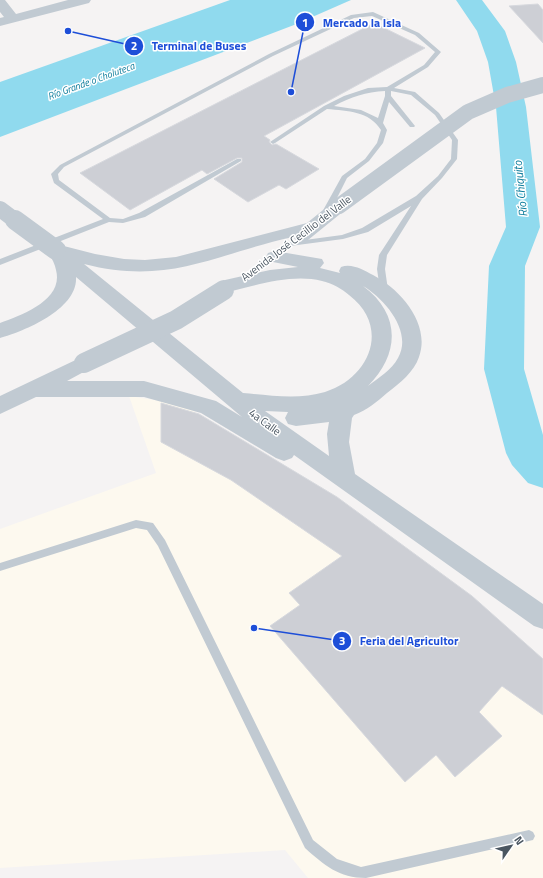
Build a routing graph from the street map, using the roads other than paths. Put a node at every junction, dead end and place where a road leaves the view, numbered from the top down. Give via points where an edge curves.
1 (84, 0) edge
2 (0, 3) edge
3 (6, 20) edge
4 (543, 85) edge
5 (388, 92) junction
6 (326, 107) junction
7 (380, 122) junction
8 (412, 126) dead end
9 (273, 142) dead end
10 (239, 160) dead end
11 (419, 198) junction
12 (0, 209) edge
13 (108, 220) junction
14 (318, 223) junction
15 (290, 244) junction
16 (56, 250) junction
17 (275, 257) junction
18 (1, 260) edge
19 (228, 288) junction
20 (384, 290) junction
21 (0, 331) edge
22 (34, 389) junction
23 (238, 401) junction
24 (0, 406) edge
25 (346, 410) junction
26 (262, 421) junction
27 (344, 477) junction
28 (0, 567) edge
29 (543, 618) edge
30 (543, 623) edge
31 (528, 836) dead end

1 - 3 street
2 - 3 street
4 - 14 street, Avenida José Cecillio del Valle, bridge via 507,95 468,112
5 - 6 lane via 368,90
5 - 7 lane
5 - 8 lane
5 - 11 lane via 413,93 437,114 455,140 454,159
5 - 13 lane via 426,66 438,52 417,34 372,14 353,16 271,55 62,166 54,174 56,181
6 - 7 lane via 358,110
6 - 9 lane
7 - 14 lane via 384,130 380,143 367,160 344,177
10 - 13 lane via 142,215 123,221
11 - 15 lane via 365,230 343,237
11 - 20 lane via 383,255 381,269
12 - 16 street, 4a Calle, bridge
13 - 18 lane
14 - 15 street, Avenida José Cecillio del Valle
14 - 16 street via 209,256 147,266 95,262
15 - 17 street, Avenida José Cecillio del Valle
16 - 21 street via 66,270 63,290 52,305 38,315
16 - 23 street, 4a Calle
17 - 19 street, Avenida José Cecillio del Valle
17 - 20 street via 338,267 360,275
19 - 22 street, Avenida José Cecillio del Valle, bridge via 176,320
19 - 23 street via 277,274 313,273 352,286 366,297 383,322 384,344 374,367 352,388 332,398 303,405
20 - 25 street via 399,308 409,327 409,357 398,372
22 - 24 street, Avenida José Cecillio del Valle
22 - 30 street via 144,389 208,407 321,473 459,574
23 - 26 street, 4a Calle
25 - 26 street via 328,415
25 - 27 street via 341,417 337,446
26 - 27 street, 4a Calle
27 - 29 street, 4a Calle
28 - 31 lane via 136,524 150,526 162,543 309,844 333,864 361,873

